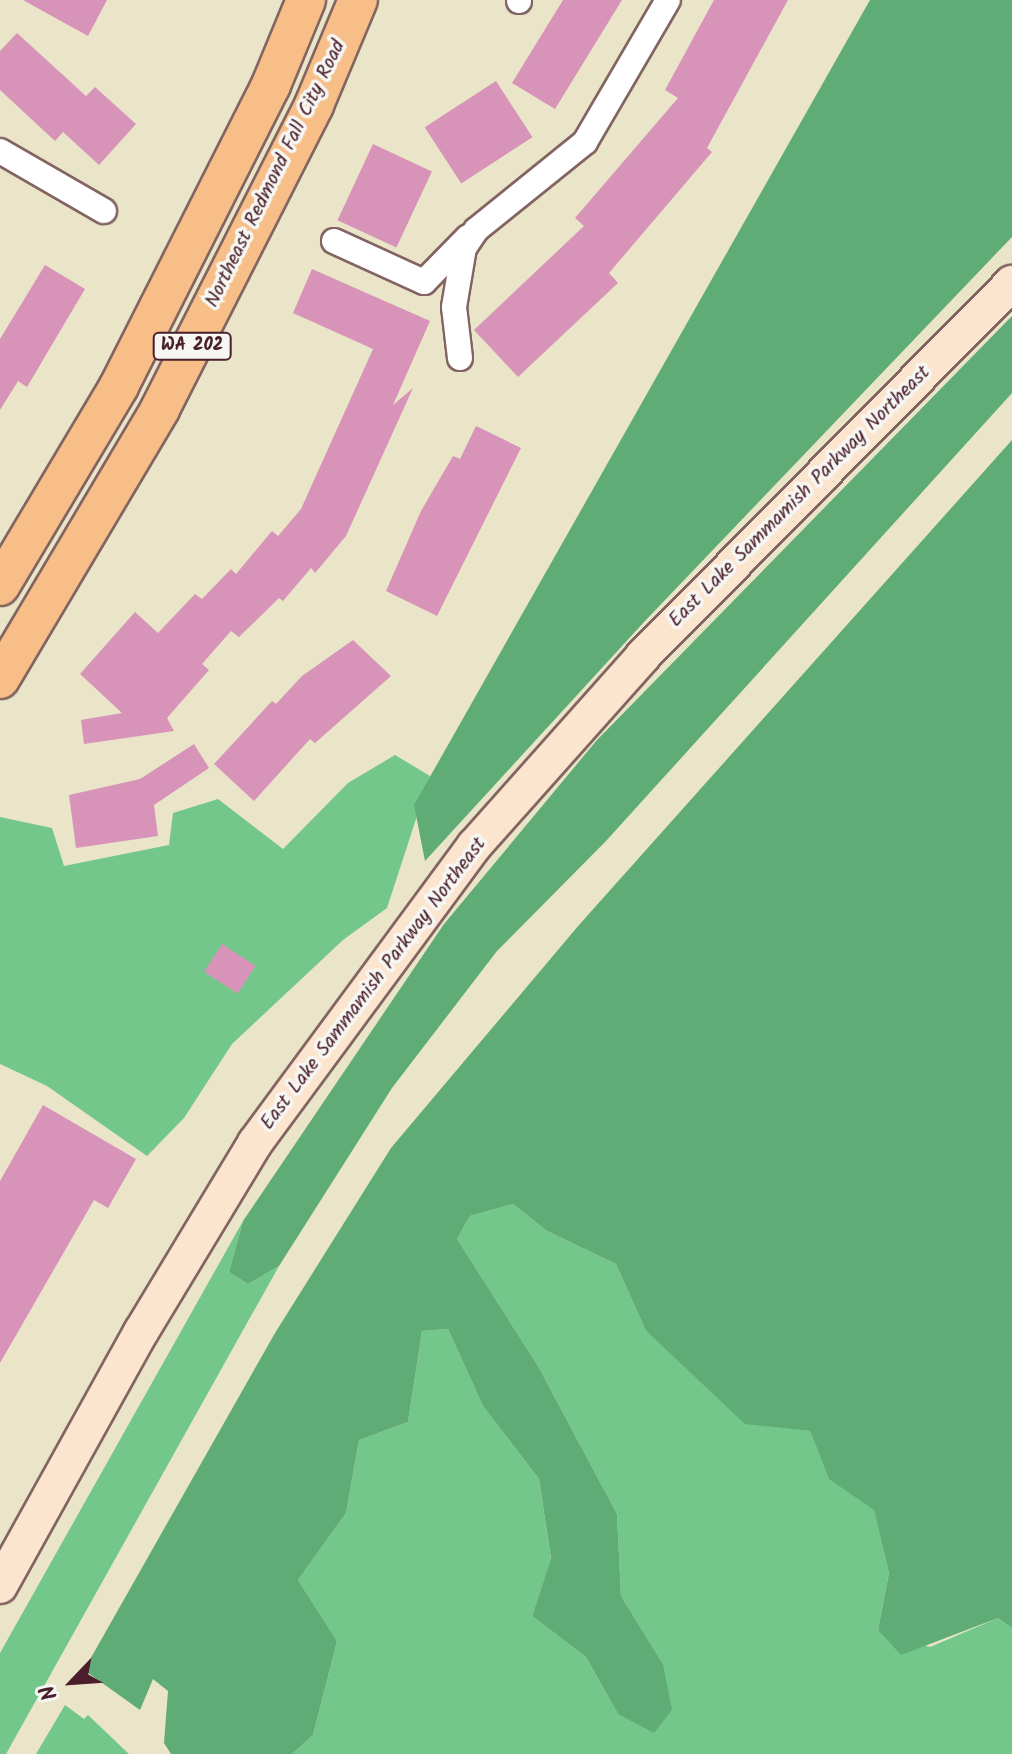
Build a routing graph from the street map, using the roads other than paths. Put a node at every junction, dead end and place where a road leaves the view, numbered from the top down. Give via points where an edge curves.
1 (306, 0) edge
2 (358, 0) edge
3 (668, 0) edge
4 (0, 151) edge
5 (104, 211) dead end
6 (476, 230) junction
7 (334, 241) dead end
8 (1012, 283) edge
9 (460, 358) dead end
10 (0, 586) edge
11 (0, 679) edge
12 (0, 1586) edge

1 - 10 main road, WA 202 via 271,85 119,386
2 - 11 main road, Northeast Redmond Fall City Road / WA 202 via 314,105 160,409
3 - 6 street via 585,142
4 - 5 street
6 - 7 street via 424,282
6 - 9 street via 464,248 454,307
8 - 12 main road, East Lake Sammamish Parkway Northeast via 643,656 474,846 255,1143 141,1332

